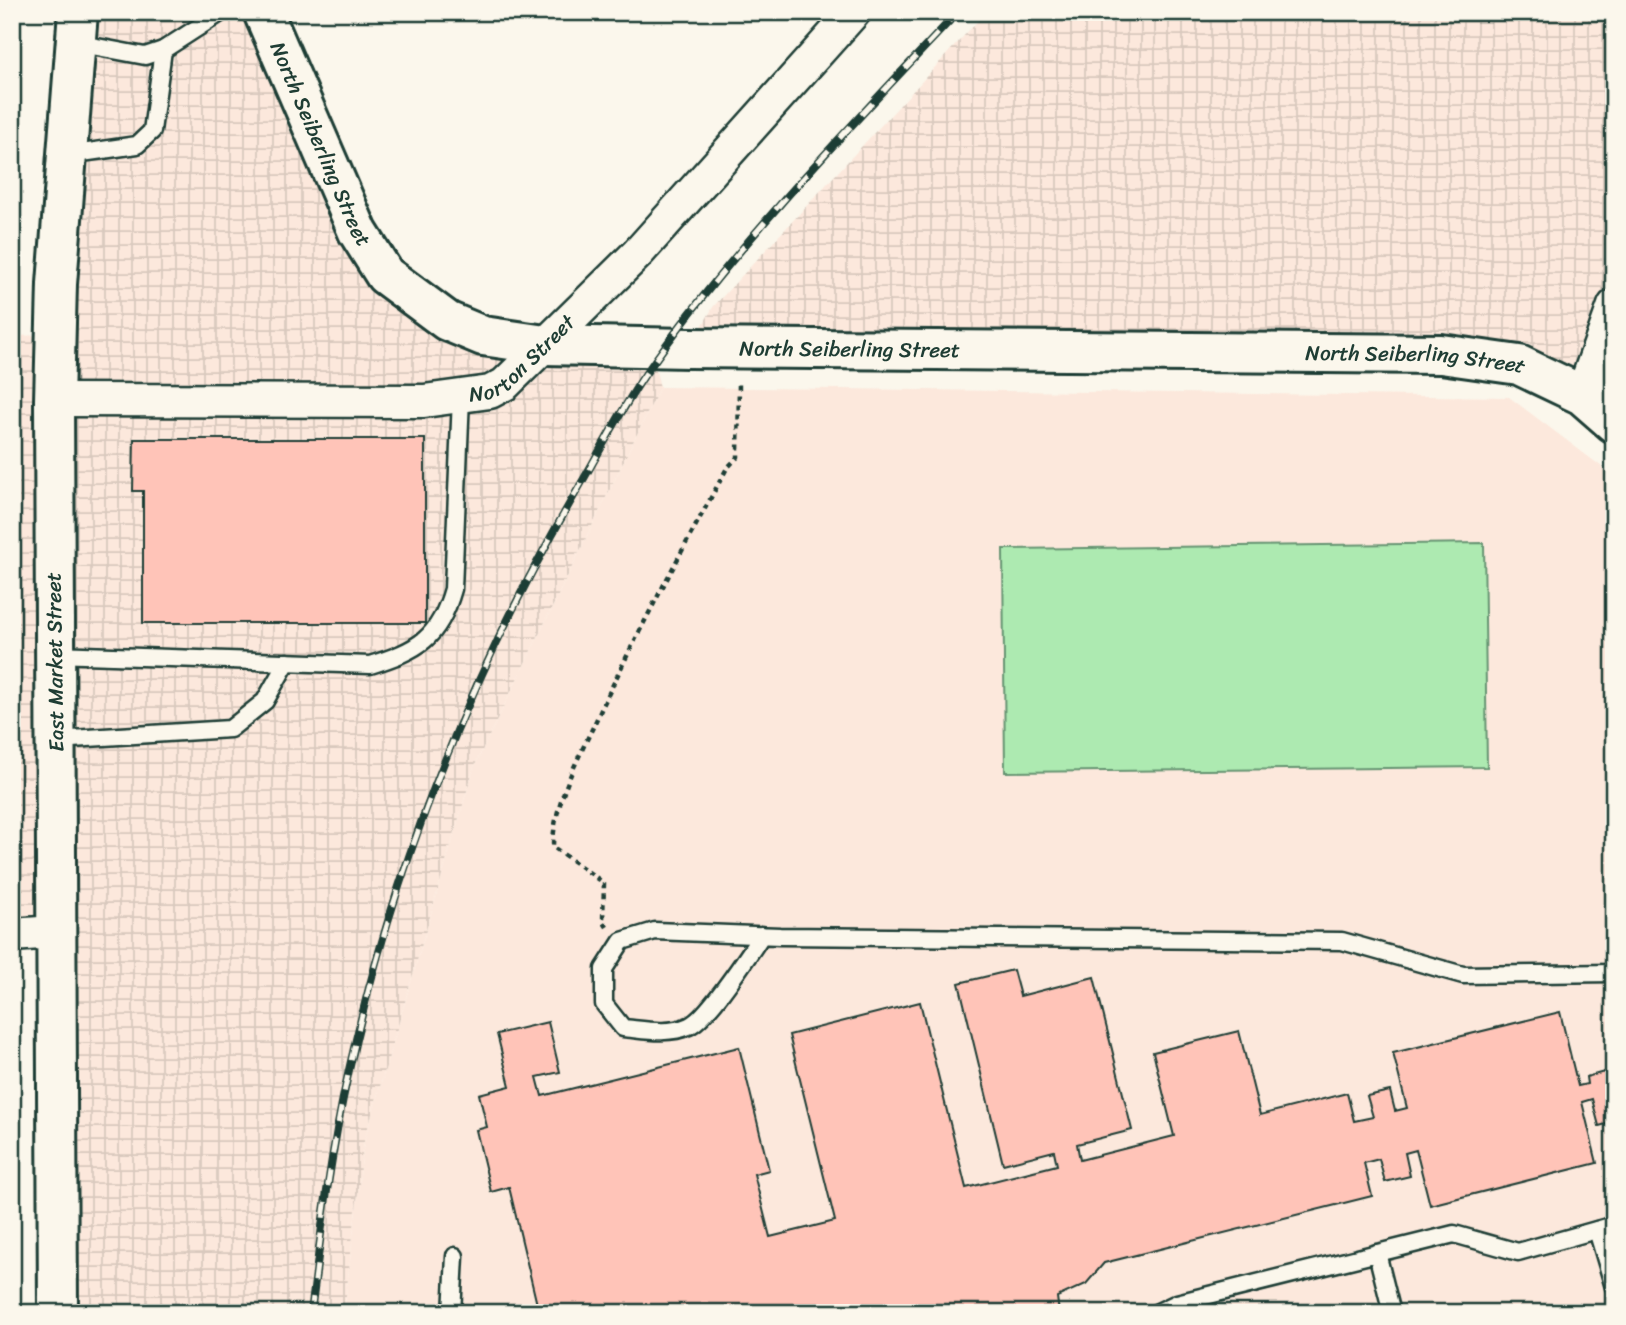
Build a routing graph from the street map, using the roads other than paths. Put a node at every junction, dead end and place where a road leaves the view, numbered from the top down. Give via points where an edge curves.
1 (222, 12) edge
2 (263, 12) edge
3 (854, 12) edge
4 (77, 28) edge
5 (163, 50) junction
6 (66, 156) junction
7 (1614, 306) edge
8 (545, 345) junction
9 (1598, 392) edge
10 (461, 397) junction
11 (54, 400) junction
12 (1614, 423) edge
13 (55, 654) junction
14 (286, 662) junction
15 (56, 740) junction
16 (55, 932) junction
17 (12, 935) edge
18 (762, 935) junction
19 (1614, 973) edge
20 (1614, 1225) edge
21 (1597, 1230) junction
22 (1377, 1253) junction
23 (455, 1256) dead end
24 (1614, 1287) edge
25 (58, 1313) edge
26 (452, 1313) edge
27 (1156, 1313) edge
28 (1392, 1313) edge

1 - 5 lane
2 - 8 street, North Seiberling Street via 358,232 385,275 447,321 483,336
3 - 8 street, Norton Street via 637,254
4 - 5 lane via 145,56
4 - 6 street, East Market Street
5 - 6 lane via 152,131 146,139 137,145
6 - 11 street, East Market Street
7 - 9 street
8 - 9 street, North Seiberling Street via 1441,354 1519,365
8 - 10 street, Norton Street via 505,384
9 - 12 street, North Seiberling Street
10 - 11 street, Norton Street via 424,401
10 - 14 lane via 453,589 435,633 405,654 370,665
11 - 13 street, East Market Street
13 - 14 lane
13 - 15 street, East Market Street
14 - 15 lane via 265,701 230,729
15 - 16 street, East Market Street
16 - 17 street
16 - 25 street, East Market Street
18 - 18 lane via 655,931 622,941 604,969 604,1004 623,1028 659,1032 691,1026
18 - 19 lane via 1342,941 1463,975
20 - 21 lane
21 - 22 lane via 1518,1252 1454,1234
21 - 24 lane
22 - 27 lane via 1177,1303
22 - 28 lane
23 - 26 lane

